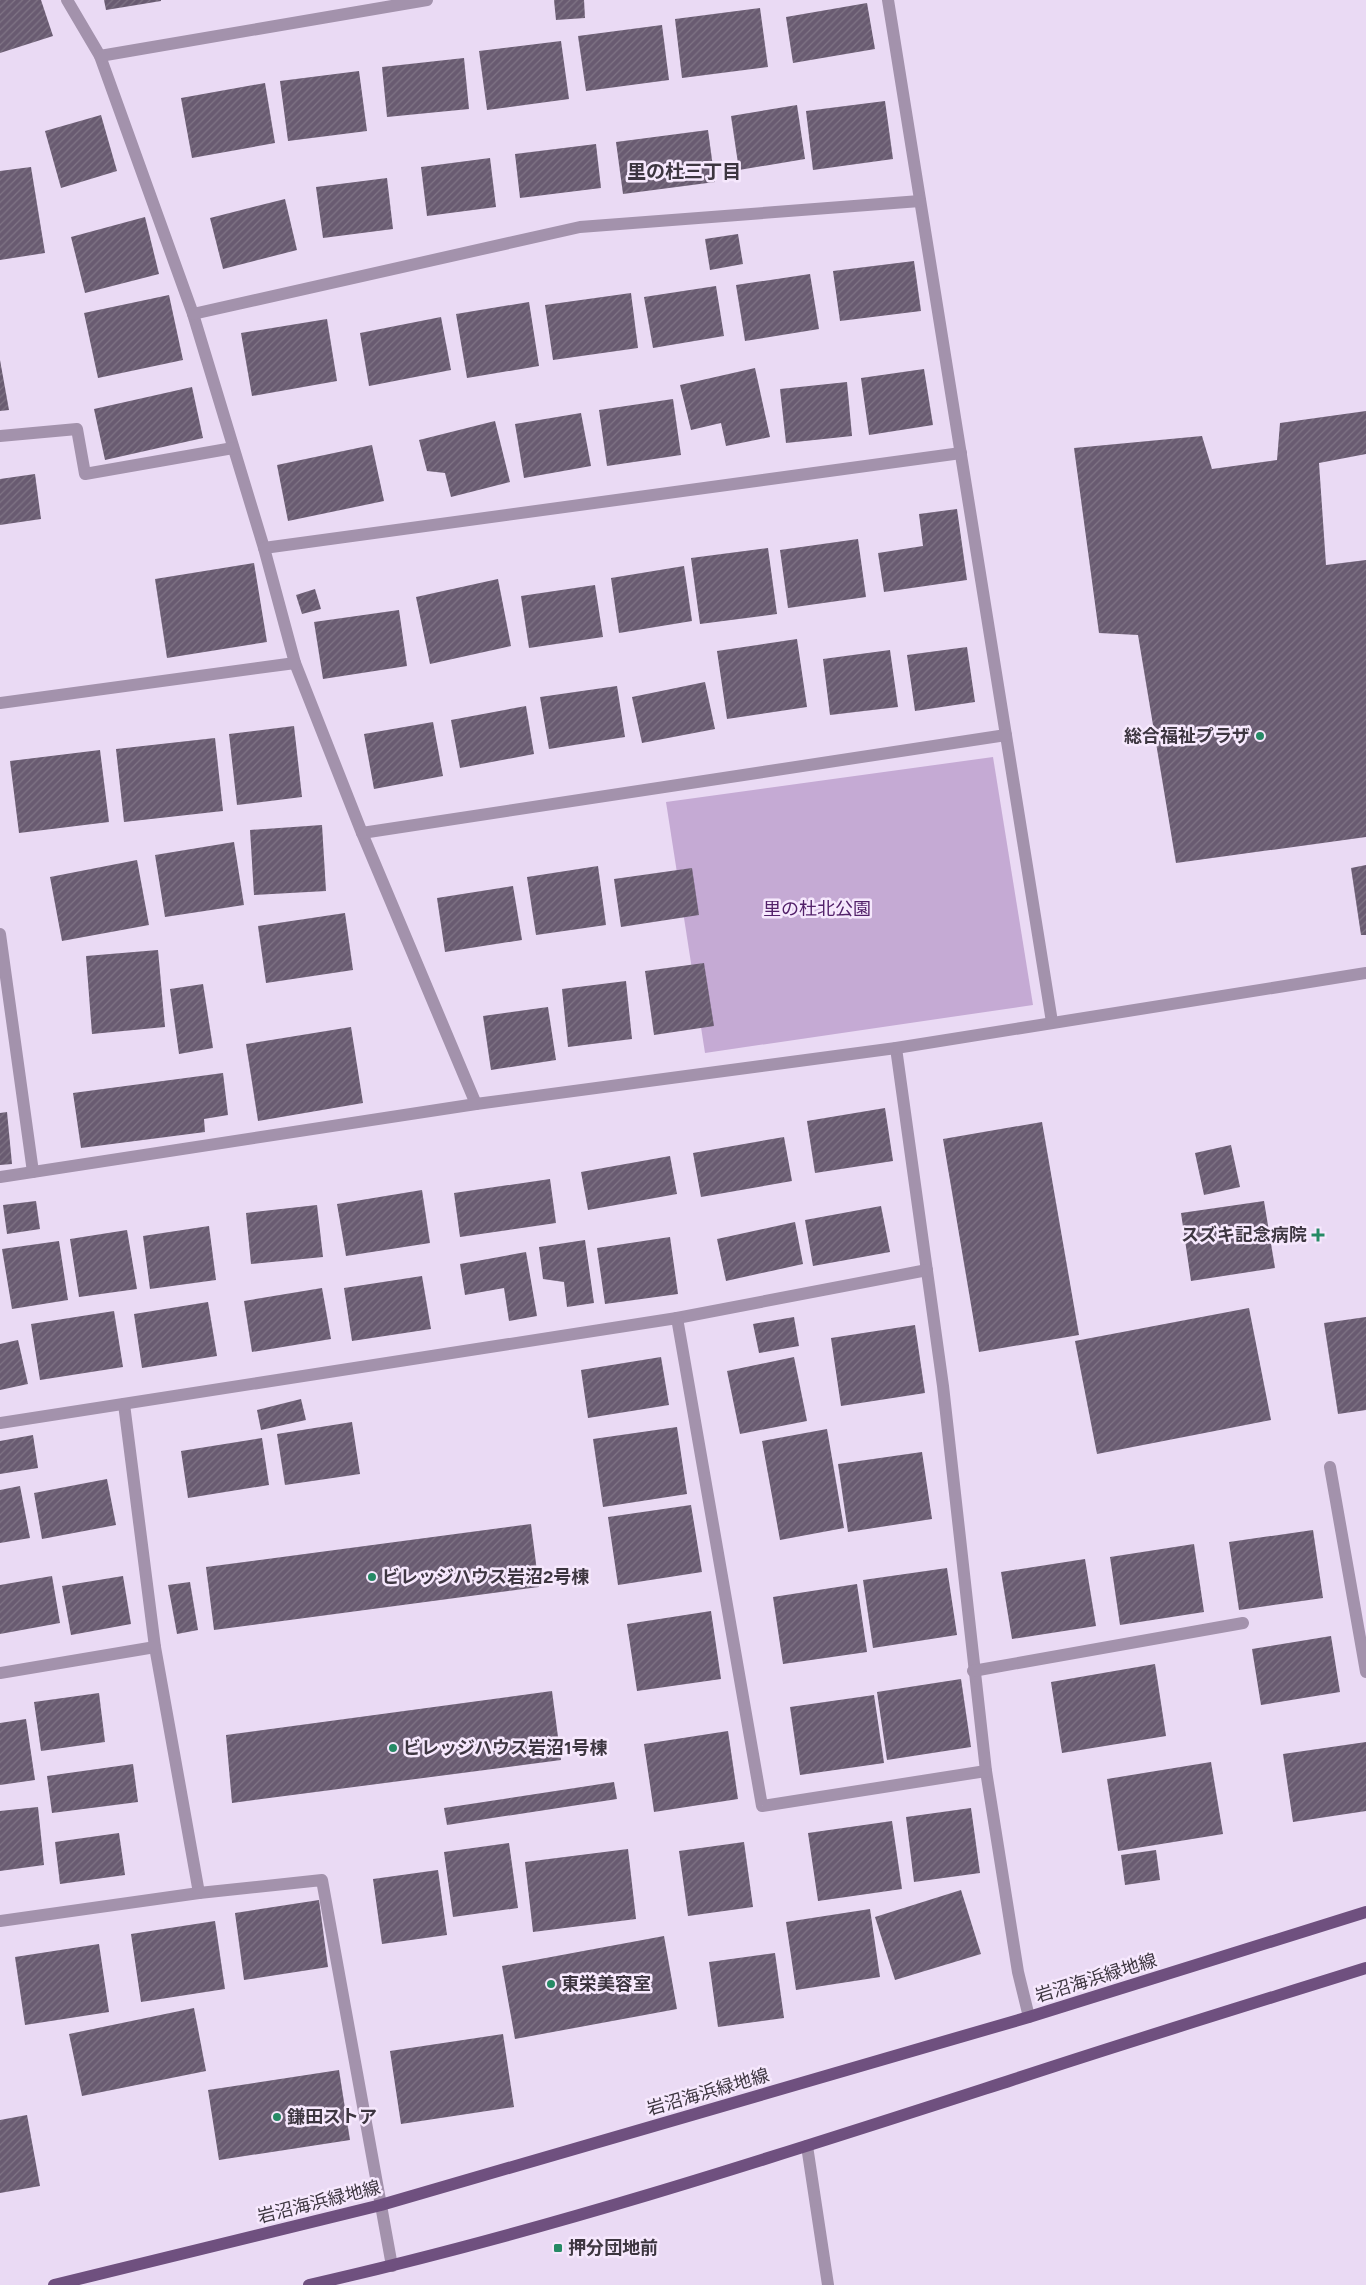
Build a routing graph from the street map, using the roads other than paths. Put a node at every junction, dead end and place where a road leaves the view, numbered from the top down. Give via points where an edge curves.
1 (67, 0) edge
2 (427, 0) edge
3 (888, 0) edge
4 (100, 56) junction
5 (920, 201) junction
6 (193, 314) junction
7 (0, 436) edge
8 (233, 448) junction
9 (960, 453) junction
10 (264, 548) junction
11 (295, 663) junction
12 (0, 703) edge
13 (1006, 735) junction
14 (362, 833) junction
15 (0, 934) edge
16 (1366, 972) edge
17 (1052, 1022) junction
18 (896, 1048) junction
19 (476, 1104) junction
20 (33, 1172) junction
21 (0, 1178) edge
22 (927, 1270) junction
23 (677, 1318) junction
24 (124, 1404) junction
25 (0, 1424) edge
26 (1330, 1467) dead end
27 (1243, 1623) dead end
28 (155, 1647) junction
29 (973, 1671) junction
30 (1366, 1672) edge
31 (0, 1673) edge
32 (986, 1771) junction
33 (199, 1893) junction
34 (1366, 1912) edge
35 (0, 1921) edge
36 (1366, 1968) edge
37 (1029, 2017) junction
38 (807, 2146) junction
39 (381, 2205) junction
40 (392, 2266) junction
41 (54, 2285) edge
42 (309, 2285) edge
43 (828, 2285) edge

1 - 4 street
2 - 4 street
3 - 5 street
4 - 6 street
5 - 6 street via 580,228
5 - 9 street
6 - 8 street
7 - 8 street via 77,429 85,474
8 - 10 street
9 - 10 street
9 - 13 street
10 - 11 street
11 - 12 street
11 - 14 street
13 - 14 street
13 - 17 street
14 - 19 street
15 - 20 street
16 - 17 street
17 - 18 street
18 - 19 street
18 - 22 street
19 - 20 street
20 - 21 street
22 - 23 street
22 - 29 street
23 - 24 street
23 - 32 street via 762,1806
24 - 25 street
24 - 28 street
26 - 30 street
27 - 29 street
28 - 31 street
28 - 33 street
29 - 32 street
32 - 37 street via 1018,1972
33 - 35 street
33 - 39 street via 322,1880
34 - 37 main road, 岩沼海浜緑地線
36 - 38 main road
37 - 39 main road, 岩沼海浜緑地線
38 - 40 main road via 592,2212
38 - 43 street
39 - 40 street
39 - 41 main road, 岩沼海浜緑地線
40 - 42 main road

